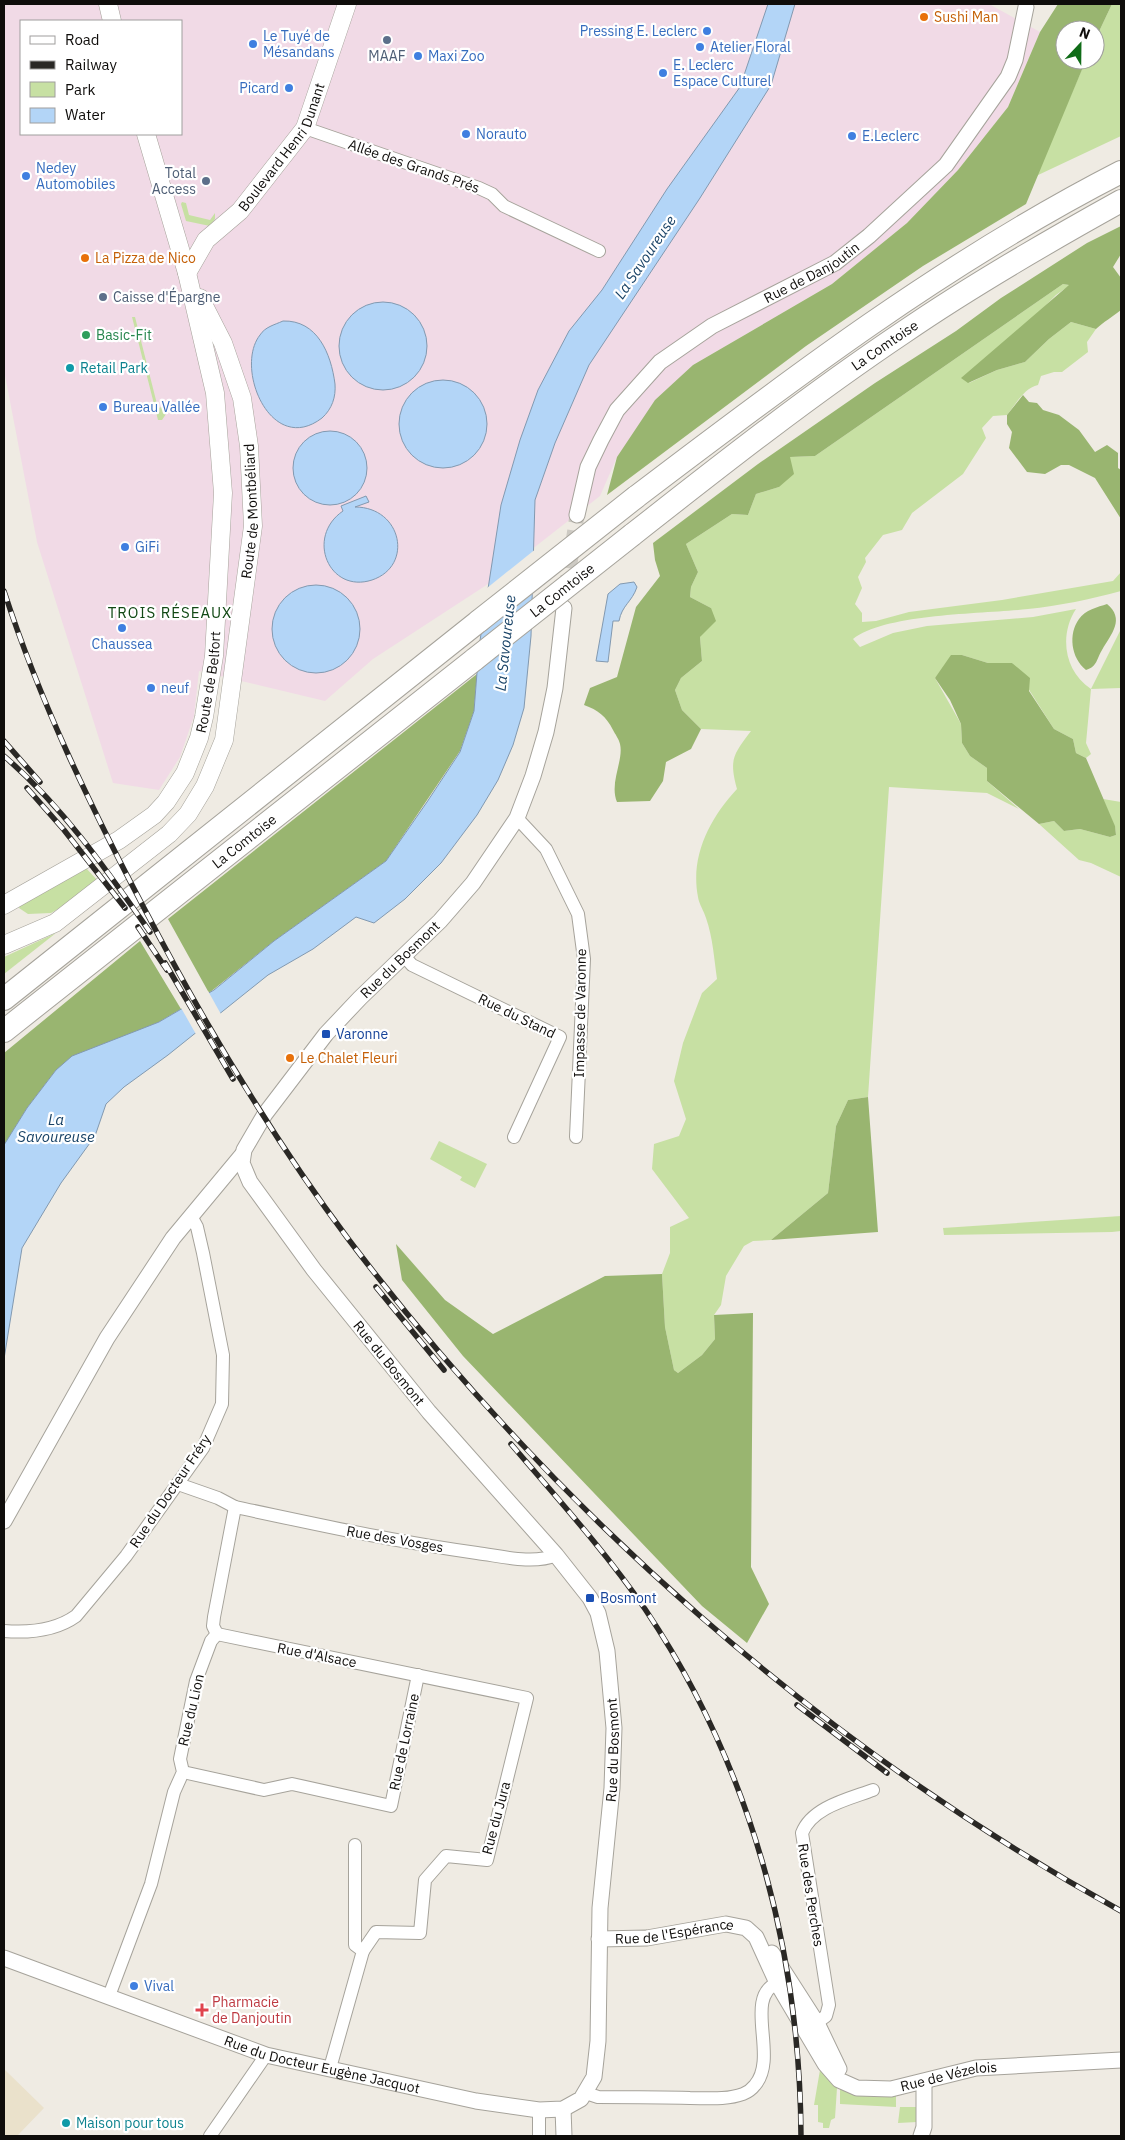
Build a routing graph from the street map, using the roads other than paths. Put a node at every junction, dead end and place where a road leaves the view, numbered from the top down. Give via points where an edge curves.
1 (108, 4) edge
2 (348, 4) edge
3 (1028, 5) edge
4 (112, 20) edge
5 (305, 128) junction
6 (146, 135) edge
7 (1121, 172) edge
8 (1121, 201) edge
9 (172, 229) junction
10 (206, 240) junction
11 (599, 251) dead end
12 (187, 273) junction
13 (578, 515) tunnel mouth
14 (564, 608) tunnel mouth
15 (238, 641) joint
16 (517, 818) junction
17 (4, 905) edge
18 (4, 945) edge
19 (404, 956) junction
20 (8, 995) edge
21 (4, 1031) edge
22 (514, 1136) dead end
23 (576, 1137) dead end
24 (242, 1155) junction
25 (192, 1218) junction
26 (178, 1484) junction
27 (236, 1507) junction
28 (4, 1521) edge
29 (556, 1555) junction
30 (4, 1631) edge
31 (217, 1634) junction
32 (418, 1675) junction
33 (183, 1772) junction
34 (873, 1790) dead end
35 (355, 1845) dead end
36 (756, 1937) junction
37 (599, 1939) junction
38 (363, 1951) junction
39 (4, 1958) edge
40 (777, 1983) junction
41 (109, 1996) junction
42 (812, 2026) junction
43 (266, 2055) junction
44 (1121, 2060) edge
45 (330, 2068) junction
46 (924, 2082) junction
47 (586, 2093) junction
48 (563, 2108) junction
49 (539, 2110) junction
50 (210, 2136) edge
51 (539, 2136) edge
52 (564, 2136) edge
53 (921, 2136) edge

1 - 4 main road
2 - 5 main road, Boulevard Henri Dunant
3 - 13 street, Rue de Danjoutin via 1016,60 1008,77 946,164 835,263 712,326 660,362 617,410 588,467
5 - 10 main road, Boulevard Henri Dunant via 240,211
5 - 11 street, Allée des Grands Prés via 479,188 492,194 504,206
6 - 9 main road
7 - 20 highway, La Comtoise, bridge via 1010,233 808,367 636,497
8 - 21 highway, La Comtoise, bridge via 1013,263 905,331 773,426
9 - 10 main road via 183,236
9 - 12 main road
10 - 12 main road, Boulevard Henri Dunant
12 - 15 main road, Route de Montbéliard via 223,343 242,398 249,446 253,526
12 - 17 main road, Route de Belfort via 215,393 223,493 214,656 199,738 186,773 166,802 142,825
14 - 16 street, Rue du Bosmont via 546,732 534,776
15 - 18 main road, Route de Belfort via 224,740 209,779 188,814 156,846 82,904 55,923
16 - 19 street, Rue du Bosmont via 473,883
16 - 23 street, Impasse de Varonne via 546,849 578,914 584,959
19 - 22 street, Rue du Stand via 412,965 560,1037
19 - 24 street, Rue du Bosmont via 326,1034 265,1114
24 - 25 street
24 - 29 street, Rue du Bosmont via 245,1174 314,1270 429,1412
25 - 26 street, Rue du Docteur Fréry via 197,1227 224,1355 224,1383 222,1404 203,1448
25 - 28 street via 173,1238 107,1338
26 - 27 street, Rue des Vosges
26 - 30 street, Rue du Docteur Fréry via 126,1556 76,1616 66,1623 25,1633
27 - 29 street, Rue des Vosges via 424,1546 520,1559
27 - 31 street via 214,1617 213,1626
29 - 37 street, Rue du Bosmont via 598,1613 605,1636 611,1684 614,1728 612,1788
31 - 32 street, Rue d'Alsace
31 - 33 street, Rue du Lion via 210,1642 196,1681 180,1759
32 - 33 street, Rue de Lorraine via 391,1806 292,1784 264,1790
32 - 38 street, Rue du Jura via 527,1698 487,1860 446,1856 425,1880 420,1933 376,1932
33 - 41 street, Rue du Lion via 174,1792 151,1884
34 - 42 street, Rue des Perches via 826,1809 809,1821 802,1833 829,1997 826,2016
35 - 38 street via 355,1945
36 - 37 street, Rue de l'Espérance via 746,1928 726,1924 650,1938
36 - 40 street, Rue de l'Espérance
36 - 42 street via 765,1943
37 - 47 street, Rue du Bosmont via 598,2041 594,2077
38 - 45 street, Rue du Jura
39 - 41 street, Rue du Docteur Eugène Jacquot
40 - 42 street, Rue de l'Espérance
40 - 47 street via 768,1989 762,2005 764,2063 760,2078 750,2090 712,2098 598,2097
41 - 43 street, Rue du Docteur Eugène Jacquot
42 - 46 street, Rue de Vézelois via 815,2048 843,2083 866,2089 891,2089
43 - 45 street, Rue du Docteur Eugène Jacquot
43 - 50 street
44 - 46 street, Rue de Vézelois via 976,2068
45 - 49 street, Rue du Docteur Eugène Jacquot via 476,2101
46 - 53 street
47 - 48 street via 576,2104
48 - 49 street, Rue du Docteur Eugène Jacquot
48 - 52 street
49 - 51 street

